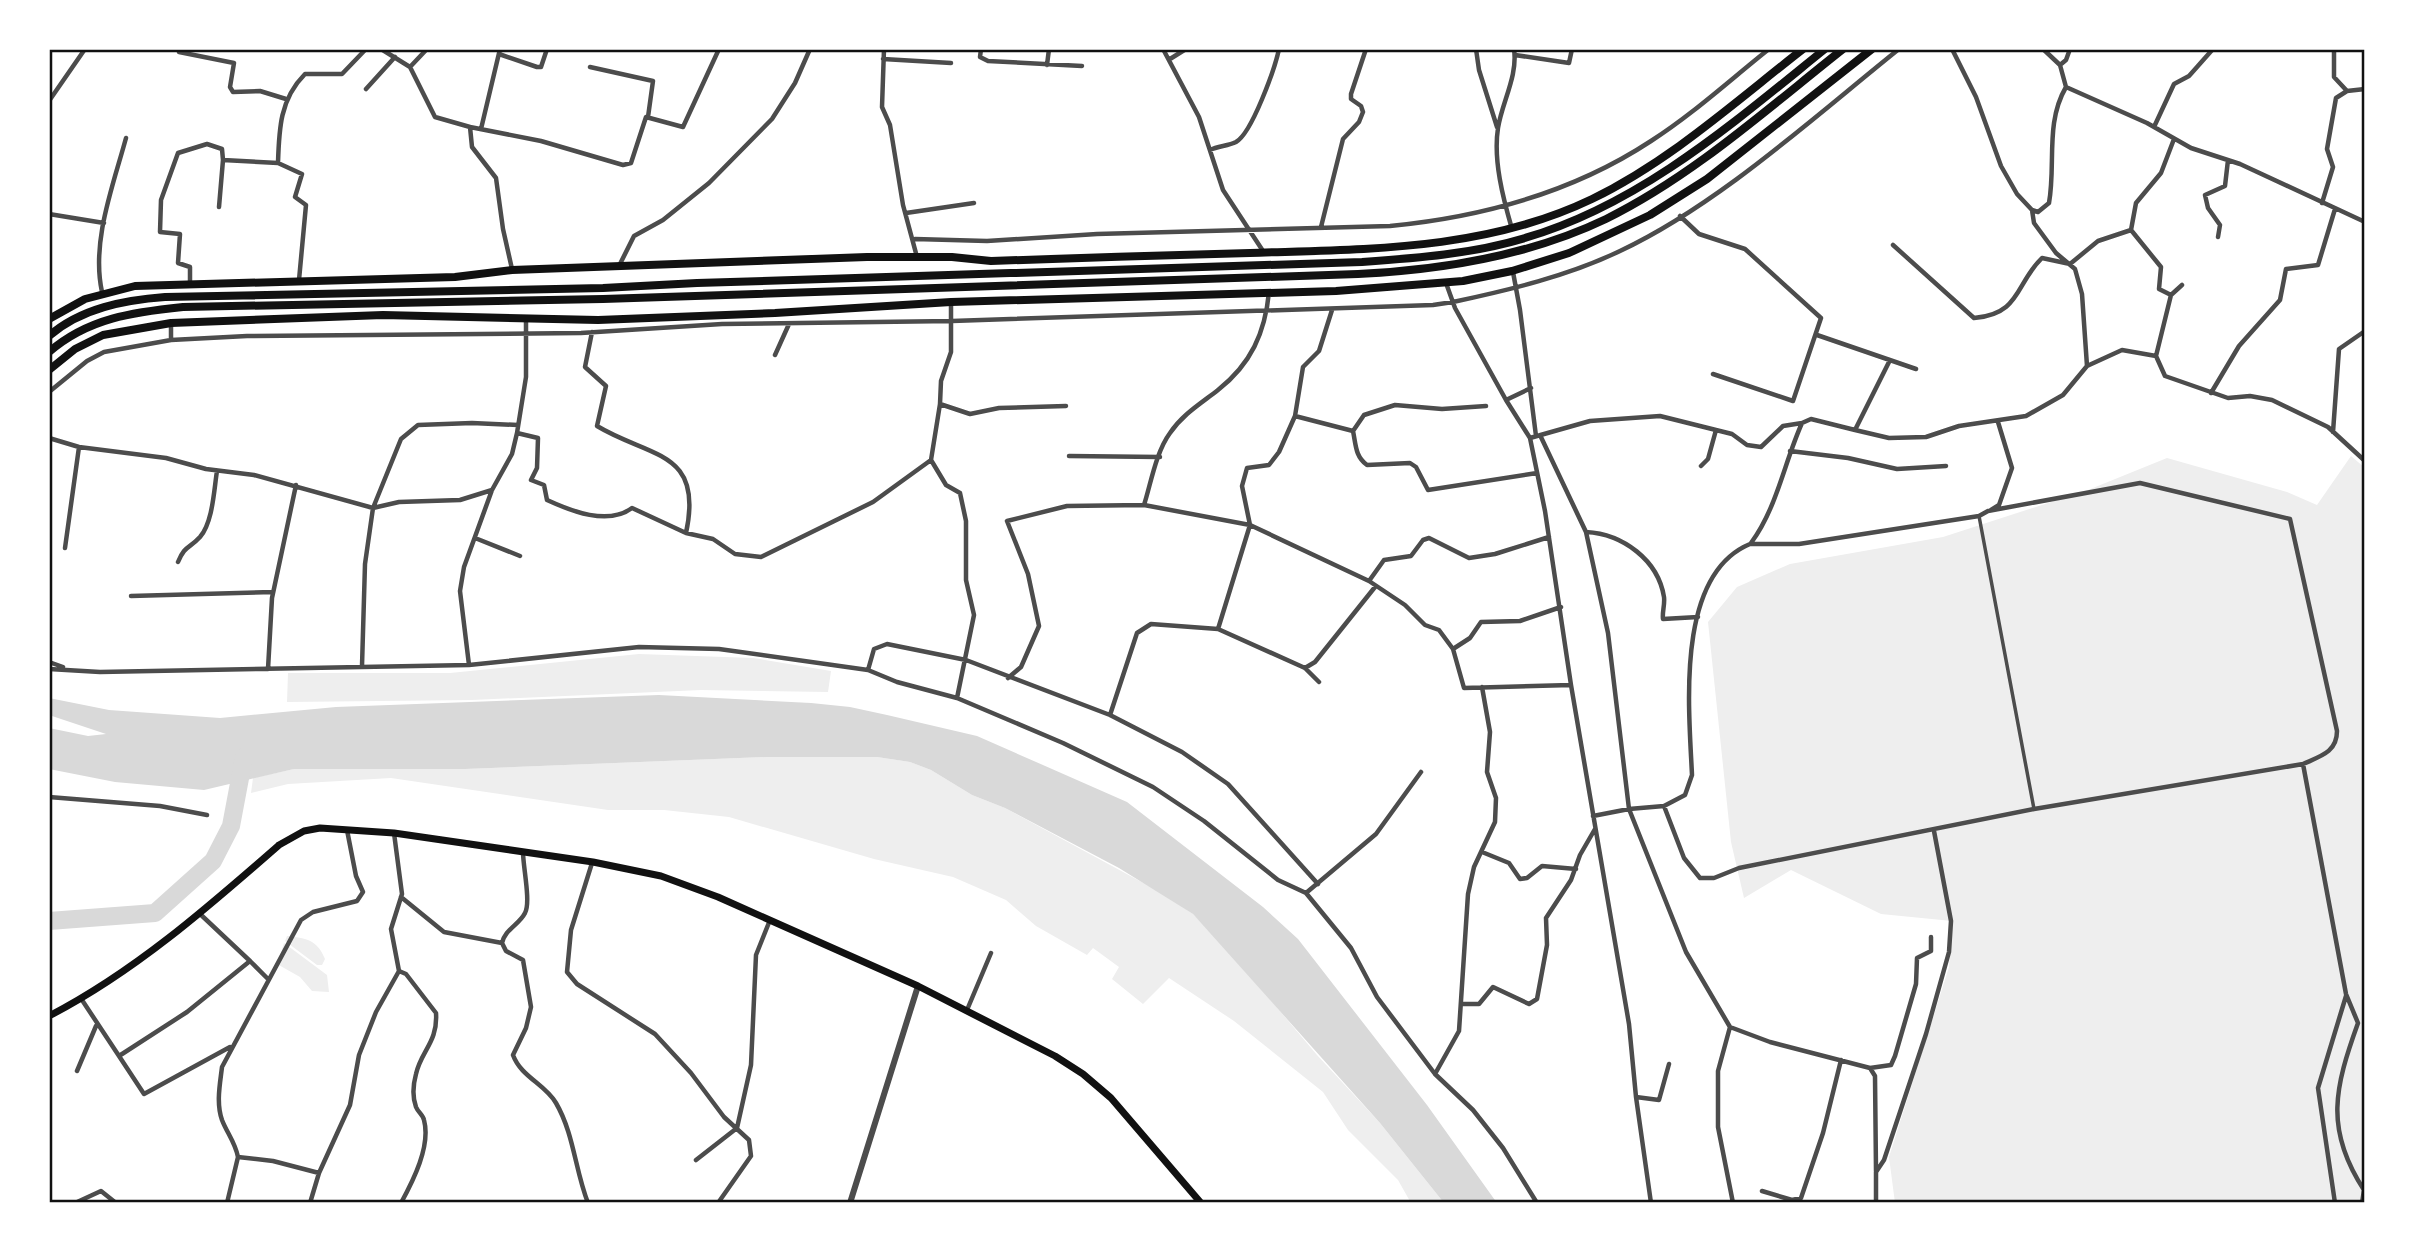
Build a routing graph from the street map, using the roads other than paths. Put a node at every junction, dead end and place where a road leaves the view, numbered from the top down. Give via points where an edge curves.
1 (85, 49) edge
2 (366, 49) edge
3 (381, 49) edge
4 (427, 49) edge
5 (547, 49) edge
6 (719, 49) edge
7 (810, 49) edge
8 (884, 49) edge
9 (981, 49) edge
10 (1049, 49) edge
11 (1163, 49) edge
12 (1186, 49) edge
13 (1279, 49) edge
14 (1366, 49) edge
15 (1476, 49) edge
16 (1572, 49) edge
17 (1769, 49) edge
18 (1803, 49) edge
19 (1825, 49) edge
20 (1843, 49) edge
21 (1872, 49) edge
22 (1899, 49) edge
23 (1952, 49) edge
24 (2043, 49) edge
25 (2070, 49) edge
26 (2213, 49) edge
27 (2334, 49) edge
28 (499, 51) edge
29 (179, 52) dead end
30 (1514, 52) edge
31 (395, 57) junction
32 (883, 59) junction
33 (1170, 59) junction
34 (951, 63) dead end
35 (1047, 65) junction
36 (2060, 65) junction
37 (1082, 66) dead end
38 (410, 67) junction
39 (590, 67) dead end
40 (2066, 87) junction
41 (366, 89) dead end
42 (2365, 89) edge
43 (2347, 91) junction
44 (286, 99) junction
45 (49, 101) edge
46 (648, 117) junction
47 (470, 127) junction
48 (2154, 127) junction
49 (1498, 128) junction
50 (481, 129) junction
51 (126, 138) dead end
52 (2174, 139) junction
53 (1210, 150) junction
54 (223, 160) junction
55 (2228, 160) junction
56 (278, 163) junction
57 (974, 203) dead end
58 (2322, 203) junction
59 (1506, 206) junction
60 (219, 207) dead end
61 (2335, 208) junction
62 (2032, 210) junction
63 (906, 212) junction
64 (49, 214) edge
65 (1680, 216) junction
66 (2365, 222) edge
67 (104, 223) junction
68 (1321, 228) junction
69 (1512, 229) junction
70 (1246, 230) junction
71 (2131, 230) junction
72 (2218, 237) dead end
73 (915, 239) junction
74 (1893, 245) dead end
75 (1264, 252) junction
76 (918, 257) junction
77 (2070, 264) junction
78 (619, 267) junction
79 (512, 270) junction
80 (1512, 271) junction
81 (352, 279) junction
82 (299, 281) junction
83 (1446, 283) junction
84 (190, 284) junction
85 (2182, 285) dead end
86 (1517, 287) junction
87 (102, 292) junction
88 (1269, 292) junction
89 (351, 293) junction
90 (2171, 295) junction
91 (951, 302) junction
92 (1453, 302) junction
93 (383, 303) junction
94 (1332, 310) junction
95 (1267, 313) junction
96 (383, 315) junction
97 (526, 318) junction
98 (49, 319) edge
99 (952, 321) junction
100 (171, 323) junction
101 (789, 324) junction
102 (2365, 331) edge
103 (592, 332) junction
104 (525, 334) junction
105 (1817, 335) junction
106 (49, 336) edge
107 (171, 340) junction
108 (49, 352) edge
109 (775, 355) dead end
110 (2156, 356) junction
111 (1890, 360) junction
112 (2087, 366) junction
113 (1916, 369) dead end
114 (49, 370) edge
115 (1713, 374) dead end
116 (1531, 388) junction
117 (49, 392) edge
118 (2211, 393) junction
119 (1506, 400) junction
120 (940, 404) junction
121 (1066, 406) dead end
122 (1486, 406) dead end
123 (1295, 416) junction
124 (1998, 422) junction
125 (1802, 423) junction
126 (518, 425) junction
127 (1716, 430) junction
128 (1856, 430) junction
129 (1353, 431) junction
130 (2333, 432) junction
131 (517, 433) junction
132 (1535, 436) junction
133 (49, 438) edge
134 (79, 447) junction
135 (1790, 451) junction
136 (1069, 456) dead end
137 (1160, 457) junction
138 (931, 460) junction
139 (2365, 461) edge
140 (1946, 466) dead end
141 (1701, 467) dead end
142 (217, 471) junction
143 (1537, 473) junction
144 (296, 485) junction
145 (492, 490) junction
146 (1144, 505) junction
147 (373, 508) junction
148 (1988, 511) junction
149 (1979, 516) junction
150 (1250, 526) junction
151 (1586, 532) junction
152 (686, 533) junction
153 (1549, 537) junction
154 (475, 538) junction
155 (1750, 544) junction
156 (65, 548) dead end
157 (520, 556) dead end
158 (178, 562) dead end
159 (1369, 581) junction
160 (1375, 587) junction
161 (273, 592) junction
162 (131, 596) dead end
163 (1561, 607) junction
164 (1698, 617) junction
165 (1218, 629) junction
166 (1453, 649) junction
167 (966, 660) junction
168 (49, 662) edge
169 (469, 664) junction
170 (362, 666) junction
171 (67, 668) junction
172 (1305, 668) junction
173 (49, 669) edge
174 (268, 669) junction
175 (868, 670) junction
176 (1008, 678) junction
177 (1320, 682) dead end
178 (1571, 685) junction
179 (1482, 687) junction
180 (957, 698) junction
181 (1110, 715) junction
182 (2303, 764) junction
183 (1421, 772) dead end
184 (49, 797) edge
185 (1664, 806) junction
186 (1629, 809) junction
187 (2034, 809) junction
188 (207, 815) dead end
189 (1593, 816) junction
190 (347, 829) junction
191 (1595, 829) junction
192 (1934, 831) junction
193 (394, 833) junction
194 (523, 851) junction
195 (1482, 852) junction
196 (593, 862) junction
197 (1576, 869) junction
198 (1318, 884) junction
199 (1306, 894) junction
200 (401, 897) junction
201 (199, 913) junction
202 (770, 919) junction
203 (1931, 937) dead end
204 (502, 943) junction
205 (990, 953) dead end
206 (250, 961) junction
207 (398, 971) junction
208 (268, 979) junction
209 (918, 986) junction
210 (2346, 994) junction
211 (82, 999) junction
212 (1463, 1003) junction
213 (966, 1011) junction
214 (49, 1016) edge
215 (96, 1025) junction
216 (1730, 1027) junction
217 (231, 1047) junction
218 (119, 1056) junction
219 (1841, 1060) junction
220 (1669, 1064) dead end
221 (1870, 1068) junction
222 (77, 1071) dead end
223 (1435, 1074) junction
224 (1636, 1097) junction
225 (737, 1128) junction
226 (238, 1157) junction
227 (696, 1160) dead end
228 (319, 1172) junction
229 (1876, 1172) junction
230 (1762, 1191) dead end
231 (75, 1203) edge
232 (116, 1203) edge
233 (227, 1203) edge
234 (310, 1203) edge
235 (401, 1203) edge
236 (588, 1203) edge
237 (718, 1203) edge
238 (850, 1203) edge
239 (1201, 1203) edge
240 (1537, 1203) edge
241 (1651, 1203) edge
242 (1733, 1203) edge
243 (1876, 1203) edge
244 (2335, 1203) edge
245 (2362, 1203) edge

1 - 45 street
2 - 44 street via 342,74 303,75
3 - 31 street
4 - 38 street
5 - 28 street via 537,67
6 - 46 street via 683,127
7 - 78 street via 772,119 709,183 635,236
8 - 32 street
9 - 35 street via 980,57 988,61
10 - 35 street
11 - 33 street
12 - 33 street
13 - 53 street via 1267,92 1242,135
14 - 68 street via 1351,94 1363,112 1343,139
15 - 49 street
16 - 30 street via 1569,63
17 - 59 street via 1683,119 1628,156 1556,191
18 - 69 main road via 1684,143 1639,172 1581,204
19 - 89 main road via 1641,187 1550,230 1451,254 1334,263
20 - 93 main road via 1719,147 1637,201 1560,237 1466,262 1358,274
21 - 80 main road via 1675,201 1599,242
22 - 65 street via 1736,178
23 - 62 street via 1976,97 2001,166
24 - 36 street
25 - 36 street
26 - 48 street via 2189,76 2174,84
27 - 43 street via 2334,77
28 - 50 street
29 - 44 street via 234,63 233,92 260,91
30 - 49 street
31 - 38 street
31 - 41 street
32 - 34 street
32 - 63 street via 882,107 890,125
33 - 53 street
35 - 37 street
36 - 40 street
38 - 47 street via 435,117
39 - 46 street via 653,81
40 - 48 street
40 - 62 street via 2054,120 2049,203 2038,212
42 - 43 street
43 - 58 street via 2336,98 2332,111 2326,149 2333,167
44 - 56 street
46 - 50 street via 635,156 624,165
47 - 50 street
47 - 79 street via 472,147 496,178
48 - 52 street
49 - 59 street
51 - 67 street
52 - 55 street
52 - 71 street via 2161,173 2136,204
53 - 70 street via 1223,190
54 - 56 street
54 - 60 street
54 - 84 street via 222,149 216,145 178,153 161,200 160,232 180,234 178,263 190,267
55 - 58 street
55 - 72 street via 2225,186 2205,195 2220,225
56 - 82 street via 301,173 295,197 306,205
57 - 63 street
58 - 61 street
59 - 68 street via 1436,221
59 - 69 street
61 - 66 street
61 - 118 street via 2318,265 2286,269 2280,300 2239,346
62 - 77 street via 2034,223
63 - 73 street
64 - 67 street
65 - 86 street via 1619,252
65 - 105 street via 1699,234 1735,244 1759,261 1821,318
67 - 87 street via 98,274
68 - 70 street
69 - 75 main road via 1413,246
70 - 73 street via 987,242
70 - 75 street
71 - 77 street via 2098,241
71 - 90 street via 2161,267 2159,289
73 - 76 street
74 - 77 street via 1974,318 1991,316 2019,295 2042,258
75 - 76 main road via 991,261
76 - 78 main road
77 - 112 street via 2082,294
78 - 79 main road
79 - 81 main road
80 - 83 main road
80 - 86 street
81 - 82 main road
81 - 89 main road
82 - 84 main road
83 - 88 main road
83 - 92 street
84 - 87 main road
85 - 90 street
86 - 92 street
86 - 116 street
87 - 98 main road
88 - 91 main road
88 - 95 street
89 - 106 main road via 141,299 94,311
90 - 110 street
91 - 97 main road via 761,314
91 - 99 street
92 - 94 street
92 - 119 street
93 - 96 main road
93 - 108 main road via 183,307 129,313 79,330
94 - 95 street
94 - 123 street via 1319,351 1303,367
95 - 99 street
95 - 137 street via 1248,361 1187,412 1167,436
96 - 97 main road
96 - 100 main road
97 - 104 street
99 - 101 street
99 - 120 street
100 - 107 street
100 - 114 main road via 103,335
101 - 103 street
101 - 109 street
102 - 130 street via 2339,349
103 - 104 street
103 - 152 street via 585,367 606,386 597,426 642,445 683,473 689,486
104 - 107 street
104 - 126 street via 526,377
105 - 111 street
105 - 115 street via 1793,401
107 - 117 street via 104,352
110 - 112 street via 2122,350
110 - 118 street via 2165,376
111 - 113 street
111 - 128 street
112 - 124 street via 2063,395 2026,416
116 - 119 street
116 - 132 street
118 - 130 street via 2272,400
119 - 132 street
120 - 121 street via 970,414 999,408
120 - 138 street
122 - 129 street via 1395,405 1364,415
123 - 129 street
123 - 150 street via 1269,465 1247,468 1242,479
124 - 128 street via 1901,439
124 - 148 street via 2012,468 1999,505
125 - 127 street via 1783,426 1761,447
125 - 128 street via 1811,419
125 - 135 street
126 - 131 street
126 - 147 street via 418,425 401,439
127 - 132 street via 1660,416 1635,416 1590,421
127 - 141 street
129 - 143 street via 1357,456 1367,465 1410,463 1428,490
130 - 139 street
131 - 145 street via 512,454
131 - 152 street via 538,438 537,468 531,480 544,485 547,500 572,511 611,516 632,508 641,510
132 - 143 street
132 - 151 street
133 - 134 street
134 - 142 street via 166,458
134 - 156 street
135 - 140 street via 1897,469
135 - 155 street via 1771,510
136 - 137 street
137 - 146 street
138 - 152 street via 873,502 761,557 735,554 713,539
138 - 167 street via 947,485 960,493 964,506 966,580 974,615
142 - 144 street
142 - 158 street via 200,537 184,547
143 - 153 street
144 - 147 street
144 - 161 street
145 - 147 street via 460,500 399,502
145 - 154 street
146 - 150 street
146 - 176 street via 1067,506 1007,521 1028,574 1039,626 1021,667
147 - 170 street via 365,564
148 - 149 street
148 - 182 street via 2140,484 2290,519 2337,731 2337,742 2328,753
149 - 155 street via 1799,544
149 - 187 street
150 - 159 street
150 - 165 street
151 - 164 street via 1632,547 1644,556 1664,595 1663,619
151 - 186 street via 1608,633
153 - 159 street via 1469,558 1429,538 1411,556 1384,560
153 - 163 street
154 - 157 street
154 - 169 street via 460,592
155 - 164 street via 1724,561
159 - 160 street
160 - 166 street via 1405,605 1425,625 1439,630
160 - 172 street via 1315,662
161 - 162 street
161 - 174 street
163 - 166 street via 1520,621 1481,622
163 - 178 street
164 - 185 street via 1689,662 1692,775 1685,794
165 - 172 street
165 - 181 street via 1144,627 1137,633
166 - 179 street via 1464,688
167 - 175 street via 887,644 874,649
167 - 176 street
167 - 180 street
168 - 171 street
169 - 170 street
169 - 175 street via 639,647 719,649
170 - 174 street
171 - 173 street
171 - 174 street via 100,672
172 - 177 street
175 - 180 street
176 - 181 street
178 - 179 street
178 - 189 street
179 - 195 street via 1490,732 1487,772 1496,798 1495,822
180 - 199 street via 1153,787 1278,880
181 - 198 street via 1182,752 1228,784
182 - 187 street
182 - 210 street
183 - 198 street via 1376,834
184 - 188 street via 160,806
185 - 186 street
185 - 192 street via 1684,858 1700,878
186 - 189 street
186 - 216 street via 1686,952
187 - 192 street
189 - 191 street
190 - 193 main road
190 - 201 main road via 320,828 292,836
190 - 208 street via 363,892 357,901 313,912 301,920
191 - 197 street
191 - 224 street via 1629,1024
192 - 229 street via 1951,921 1949,952 1926,1034
193 - 194 main road
193 - 200 street
194 - 196 main road
194 - 204 street via 528,906
195 - 197 street via 1509,863 1520,879 1542,866
195 - 212 street via 1474,867 1465,915
196 - 202 main road via 661,877
196 - 225 street via 571,930 567,972 577,984 655,1034
197 - 212 street via 1546,918 1547,945 1537,999 1529,1004 1493,987 1479,1004
198 - 199 street
199 - 223 street via 1351,948 1377,998
200 - 204 street via 444,932
200 - 207 street via 391,929
201 - 206 street
201 - 211 main road
202 - 209 main road
202 - 225 street via 756,955 751,1065
203 - 221 street via 1931,951 1917,958 1915,991 1891,1065
204 - 236 street via 506,951 523,960 531,1007 513,1055 522,1071 555,1101 571,1136
205 - 213 street
206 - 208 street
206 - 218 street via 187,1012
207 - 228 street via 359,1055 350,1105
207 - 235 street via 406,974 436,1013 433,1040 416,1071 413,1092 426,1132 418,1168
208 - 217 street
209 - 213 main road
209 - 238 street
210 - 244 street via 2318,1088
210 - 245 street via 2358,1023 2341,1068 2335,1104 2348,1167 2364,1190
211 - 214 main road
211 - 215 street
212 - 223 street via 1460,1031
213 - 239 main road via 1083,1074 1126,1115
215 - 218 street
215 - 222 street
216 - 219 street
216 - 242 street via 1718,1071 1718,1126
217 - 218 street via 144,1094
217 - 226 street via 222,1067 219,1095 221,1118
219 - 221 street
219 - 230 street via 1801,1198 1792,1200
220 - 224 street via 1659,1100
221 - 229 street via 1875,1076
223 - 240 street via 1481,1120
224 - 241 street
225 - 227 street
225 - 237 street via 749,1140 751,1156
226 - 228 street
226 - 233 street
228 - 234 street
229 - 243 street
231 - 232 street via 101,1191

